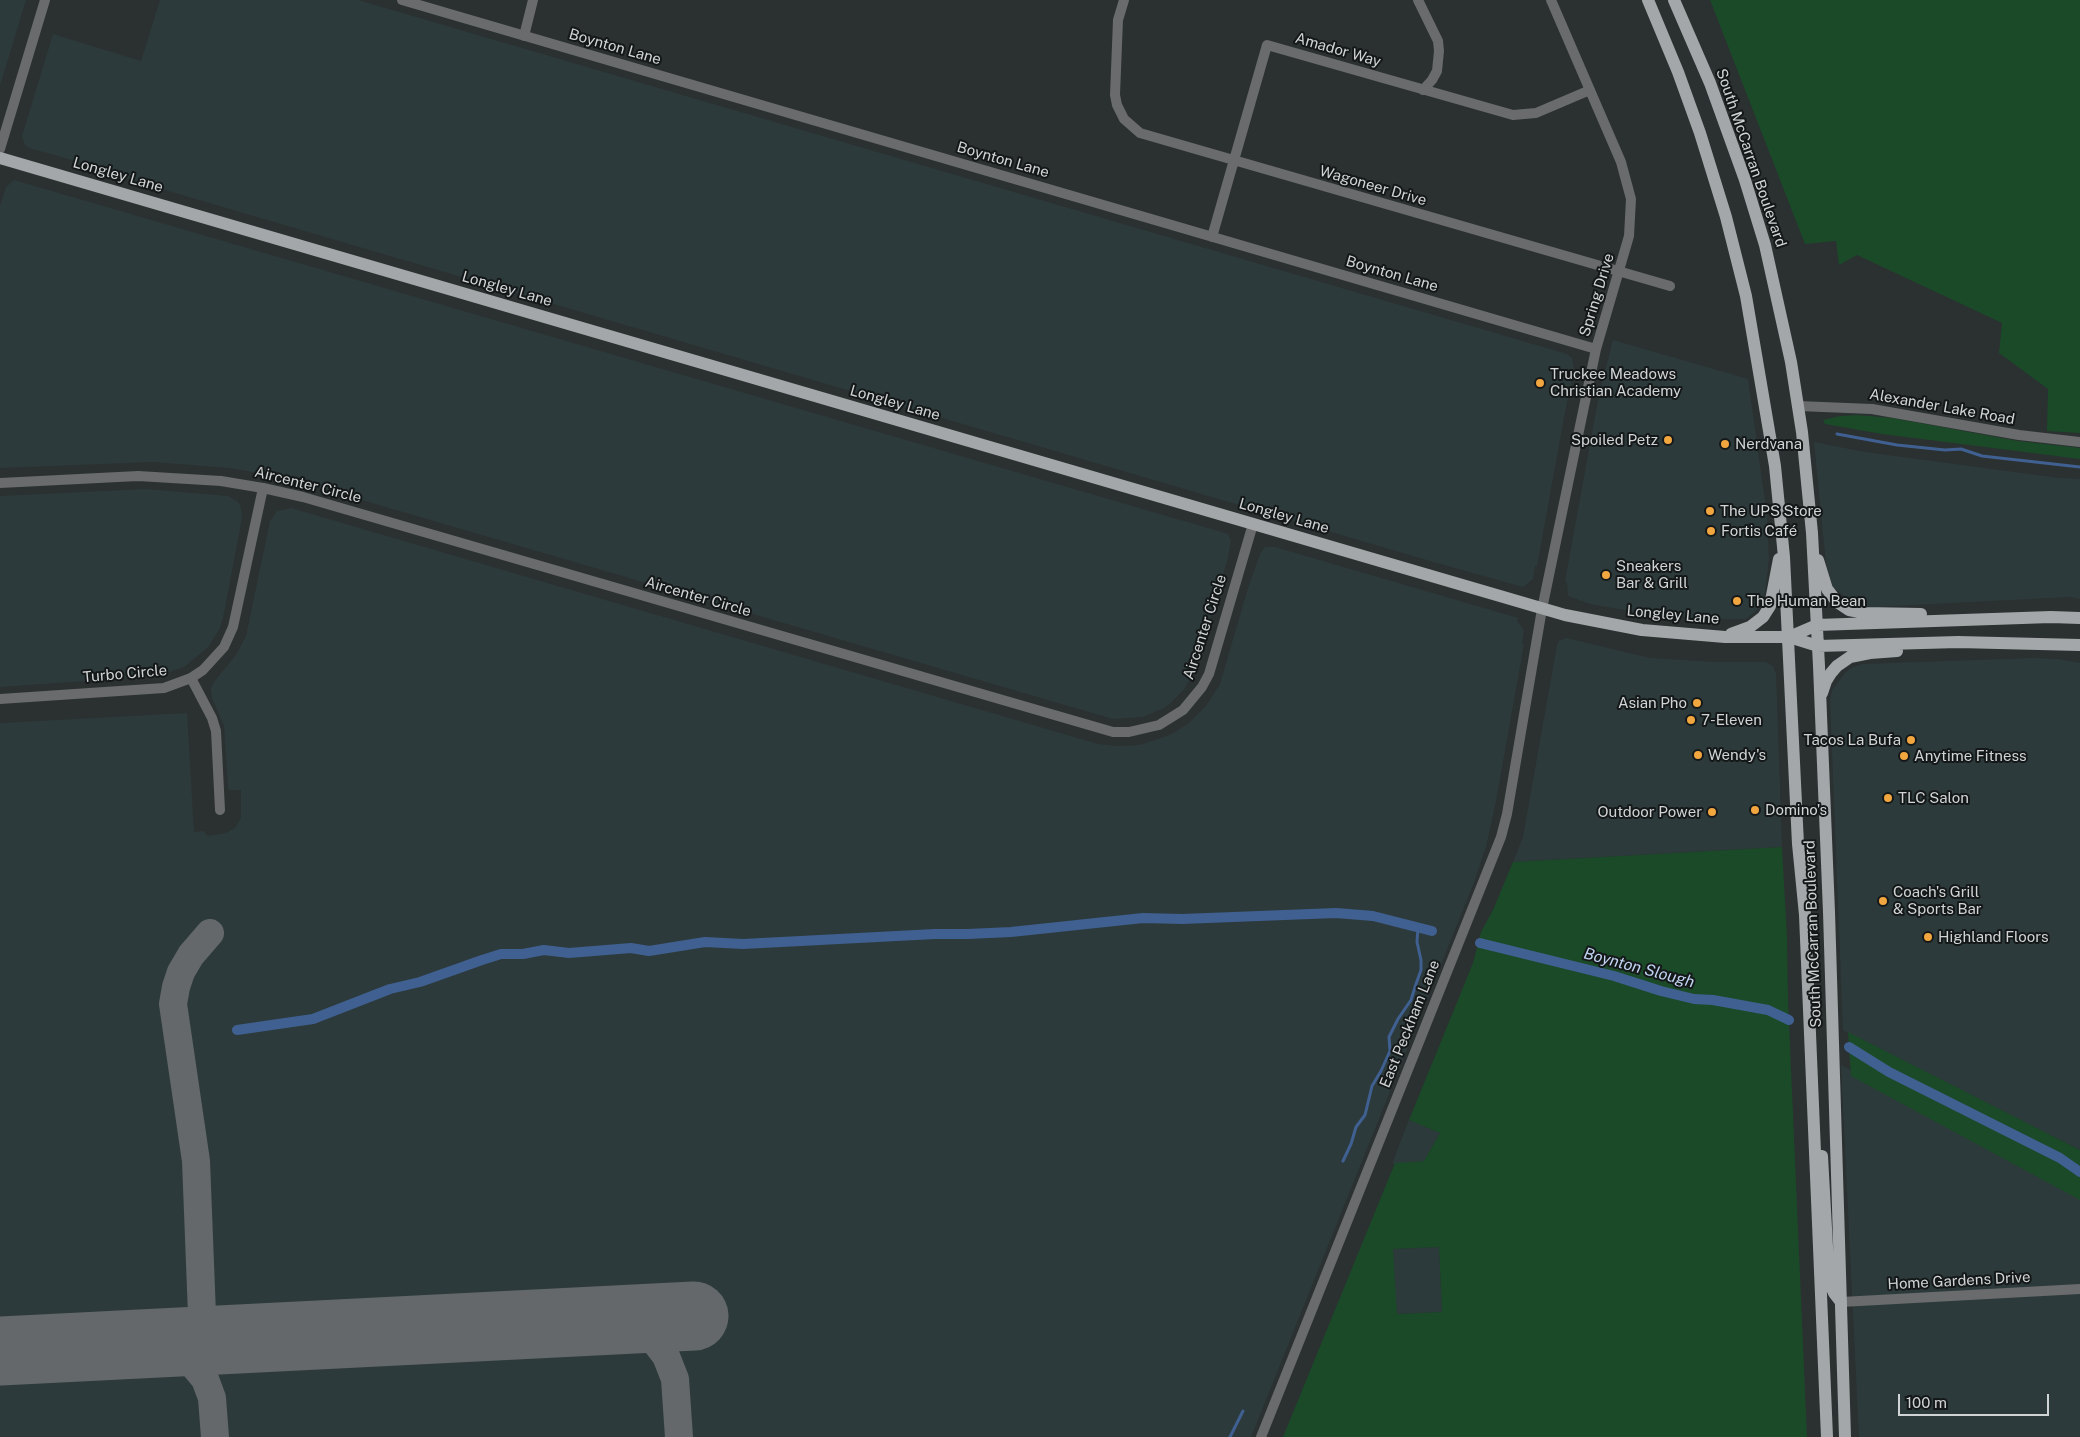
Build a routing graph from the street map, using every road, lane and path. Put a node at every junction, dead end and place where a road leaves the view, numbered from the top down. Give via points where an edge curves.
1 (44, 0) edge
2 (402, 0) edge
3 (533, 0) edge
4 (1124, 0) edge
5 (1418, 0) edge
6 (1551, 0) edge
7 (1648, 0) edge
8 (1674, 0) edge
9 (524, 36) junction
10 (1423, 90) junction
11 (1590, 90) junction
12 (0, 149) edge
13 (0, 158) edge
14 (1234, 161) junction
15 (1212, 237) junction
16 (1618, 272) junction
17 (1670, 286) dead end
18 (1596, 349) junction
19 (1798, 406) junction
20 (2080, 442) edge
21 (0, 483) edge
22 (263, 488) junction
23 (1253, 524) junction
24 (1782, 524) junction
25 (1812, 533) junction
26 (1542, 609) junction
27 (2080, 618) edge
28 (1985, 619) junction
29 (1817, 625) junction
30 (1725, 636) junction
31 (1789, 637) junction
32 (2004, 642) junction
33 (2080, 645) edge
34 (1818, 646) junction
35 (191, 678) junction
36 (0, 699) edge
37 (1820, 706) junction
38 (220, 810) dead end
39 (1813, 1117) junction
40 (2080, 1289) edge
41 (1840, 1302) junction
42 (1261, 1437) edge
43 (1827, 1437) edge
44 (1845, 1437) edge

1 - 12 street
2 - 9 street, Boynton Lane
3 - 9 street
4 - 14 street, Wagoneer Drive via 1118,20 1115,95 1124,119 1148,136
5 - 10 street via 1440,51 1437,71
6 - 11 street, Spring Drive
7 - 24 main road, South McCarran Boulevard via 1700,133 1746,296
8 - 19 main road, South McCarran Boulevard via 1710,83 1745,180 1780,308
9 - 15 street, Boynton Lane
10 - 11 street, Amador Way via 1504,113 1525,115
10 - 14 street, Amador Way via 1267,45
11 - 16 street, Spring Drive via 1621,162 1631,199 1629,236
13 - 23 main road, Longley Lane
14 - 15 street, Amador Way
14 - 16 street, Wagoneer Drive
15 - 18 street, Boynton Lane
16 - 17 street, Wagoneer Drive
16 - 18 street, Spring Drive
18 - 26 street, Spring Drive
19 - 20 street, Alexander Lake Road via 1872,409 2011,434
19 - 25 main road, South McCarran Boulevard
21 - 22 street, Aircenter Circle via 138,476 213,480
22 - 23 street, Aircenter Circle via 1113,732 1159,725 1183,710 1202,687 1209,674
22 - 35 street, Turbo Circle via 230,634 214,660
23 - 26 main road, Longley Lane
24 - 30 main road via 1770,606 1763,617 1750,627
24 - 31 main road, South McCarran Boulevard
25 - 28 main road via 1827,589 1849,610
25 - 29 main road, South McCarran Boulevard
26 - 30 main road, Longley Lane via 1642,630
26 - 42 street, East Peckham Lane via 1501,838
27 - 28 main road, Longley Lane
28 - 29 main road, Longley Lane
29 - 31 main road, Longley Lane
29 - 34 main road, South McCarran Boulevard
30 - 31 main road, Longley Lane
31 - 34 main road, Longley Lane
31 - 39 main road, South McCarran Boulevard
32 - 33 main road, Longley Lane
32 - 34 main road, Longley Lane
32 - 37 main road via 1850,657 1837,666 1826,681
34 - 37 main road, South McCarran Boulevard
35 - 36 street, Turbo Circle via 152,689
35 - 38 street via 216,730
37 - 41 main road, South McCarran Boulevard
39 - 41 main road via 1825,1176 1829,1282
39 - 43 main road, South McCarran Boulevard
40 - 41 street, Home Gardens Drive
41 - 44 main road, South McCarran Boulevard

